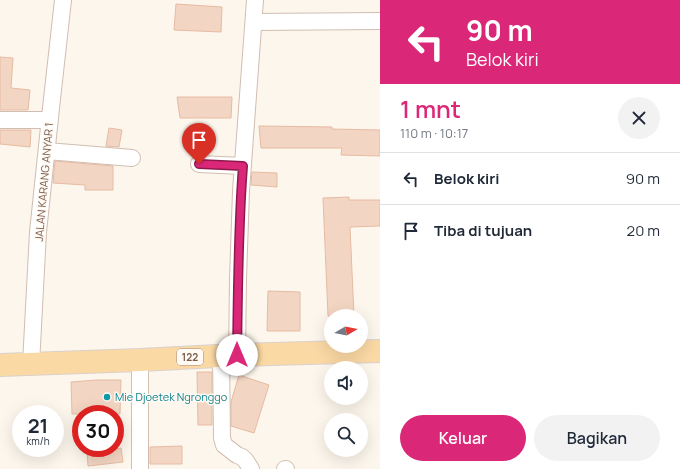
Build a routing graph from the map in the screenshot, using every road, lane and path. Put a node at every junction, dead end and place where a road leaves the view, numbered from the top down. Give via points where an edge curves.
1 (63, 0) edge
2 (255, 0) edge
3 (380, 21) edge
4 (254, 22) junction
5 (0, 120) edge
6 (50, 120) junction
7 (46, 151) junction
8 (132, 158) dead end
9 (199, 164) dead end
10 (243, 166) junction
11 (380, 350) edge
12 (229, 355) junction
13 (140, 360) junction
14 (31, 364) junction
15 (0, 365) edge
16 (140, 469) edge
17 (251, 469) edge

1 - 6 street, JALAN KARANG ANYAR 1
2 - 4 street
3 - 4 street
4 - 10 street
5 - 6 street
6 - 7 street, JALAN KARANG ANYAR 1
7 - 8 street
7 - 14 street, JALAN KARANG ANYAR 1 via 38,232
9 - 10 street
10 - 12 street via 238,279
11 - 12 main road, 122
12 - 13 main road, 122
12 - 17 street via 222,438 224,445 246,461
13 - 14 main road, 122
13 - 16 street
14 - 15 main road, 122

